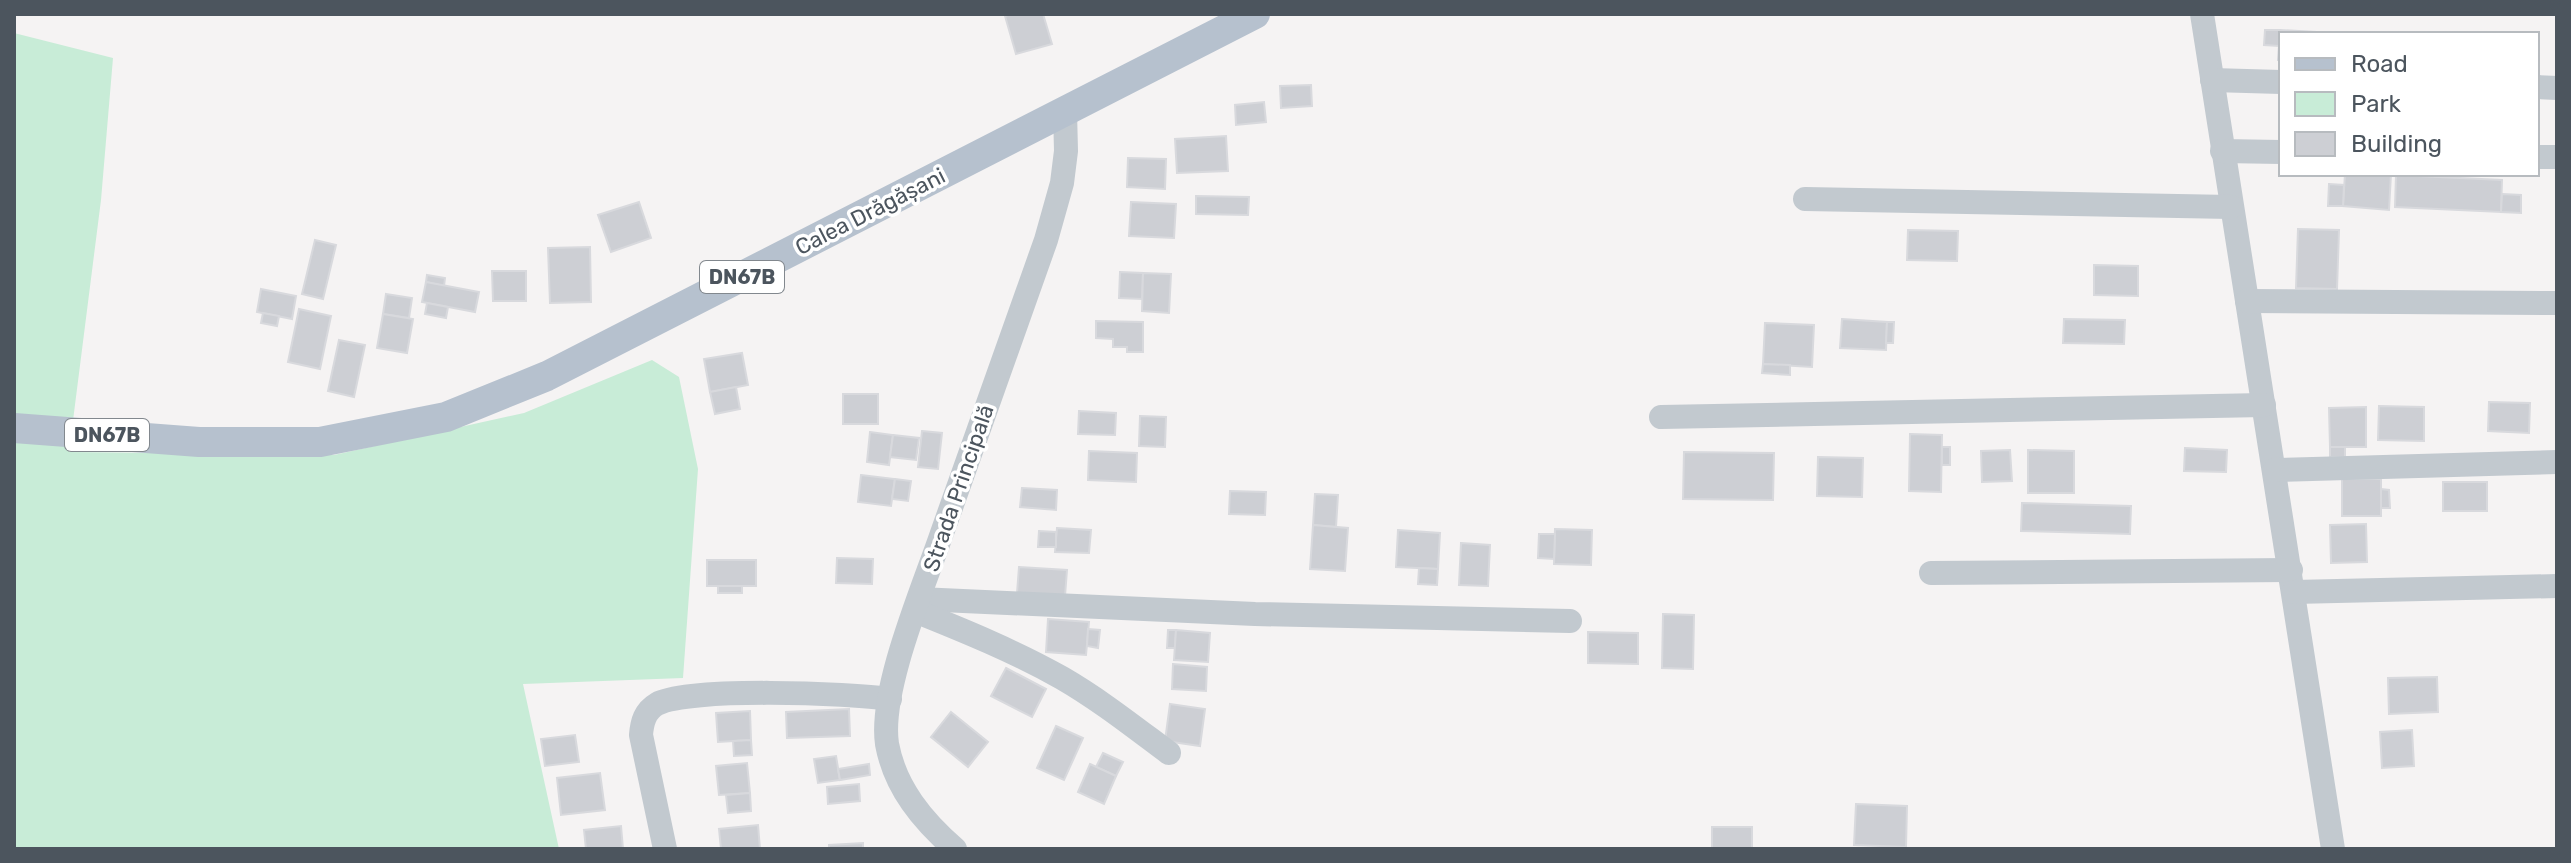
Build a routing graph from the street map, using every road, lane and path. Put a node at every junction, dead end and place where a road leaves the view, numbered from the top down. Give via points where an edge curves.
1 (1255, 14) edge
2 (2202, 14) edge
3 (2212, 80) junction
4 (2279, 82) edge
5 (1065, 111) junction
6 (2222, 151) junction
7 (2279, 152) edge
8 (1805, 199) dead end
9 (2231, 207) junction
10 (2247, 301) junction
11 (2557, 303) edge
12 (2264, 405) junction
13 (1661, 417) dead end
14 (14, 428) edge
15 (2557, 462) edge
16 (2275, 470) junction
17 (1931, 573) dead end
18 (2292, 581) junction
19 (2557, 586) edge
20 (917, 605) junction
21 (1570, 621) dead end
22 (890, 699) junction
23 (1169, 753) dead end
24 (665, 849) edge
25 (955, 849) edge
26 (2333, 849) edge

1 - 5 main road, Calea Drăgășani / DN67B
2 - 3 street
3 - 4 street
3 - 6 street
5 - 14 main road, Calea Drăgășani / DN67B via 547,376 446,417 320,442 199,442
5 - 20 street, Strada Principală via 1062,183 1046,240
6 - 7 street
6 - 9 street
8 - 9 street
9 - 10 street
10 - 11 street
10 - 12 street
12 - 13 street
12 - 16 street
15 - 16 street
16 - 18 street
17 - 18 street
18 - 19 street
18 - 26 street
20 - 21 street
20 - 22 street, Strada Principală
20 - 23 street via 1061,678
22 - 24 street via 733,694 670,698 654,706 642,719 641,735
22 - 25 street, Strada Principală via 887,743 896,773 924,821

